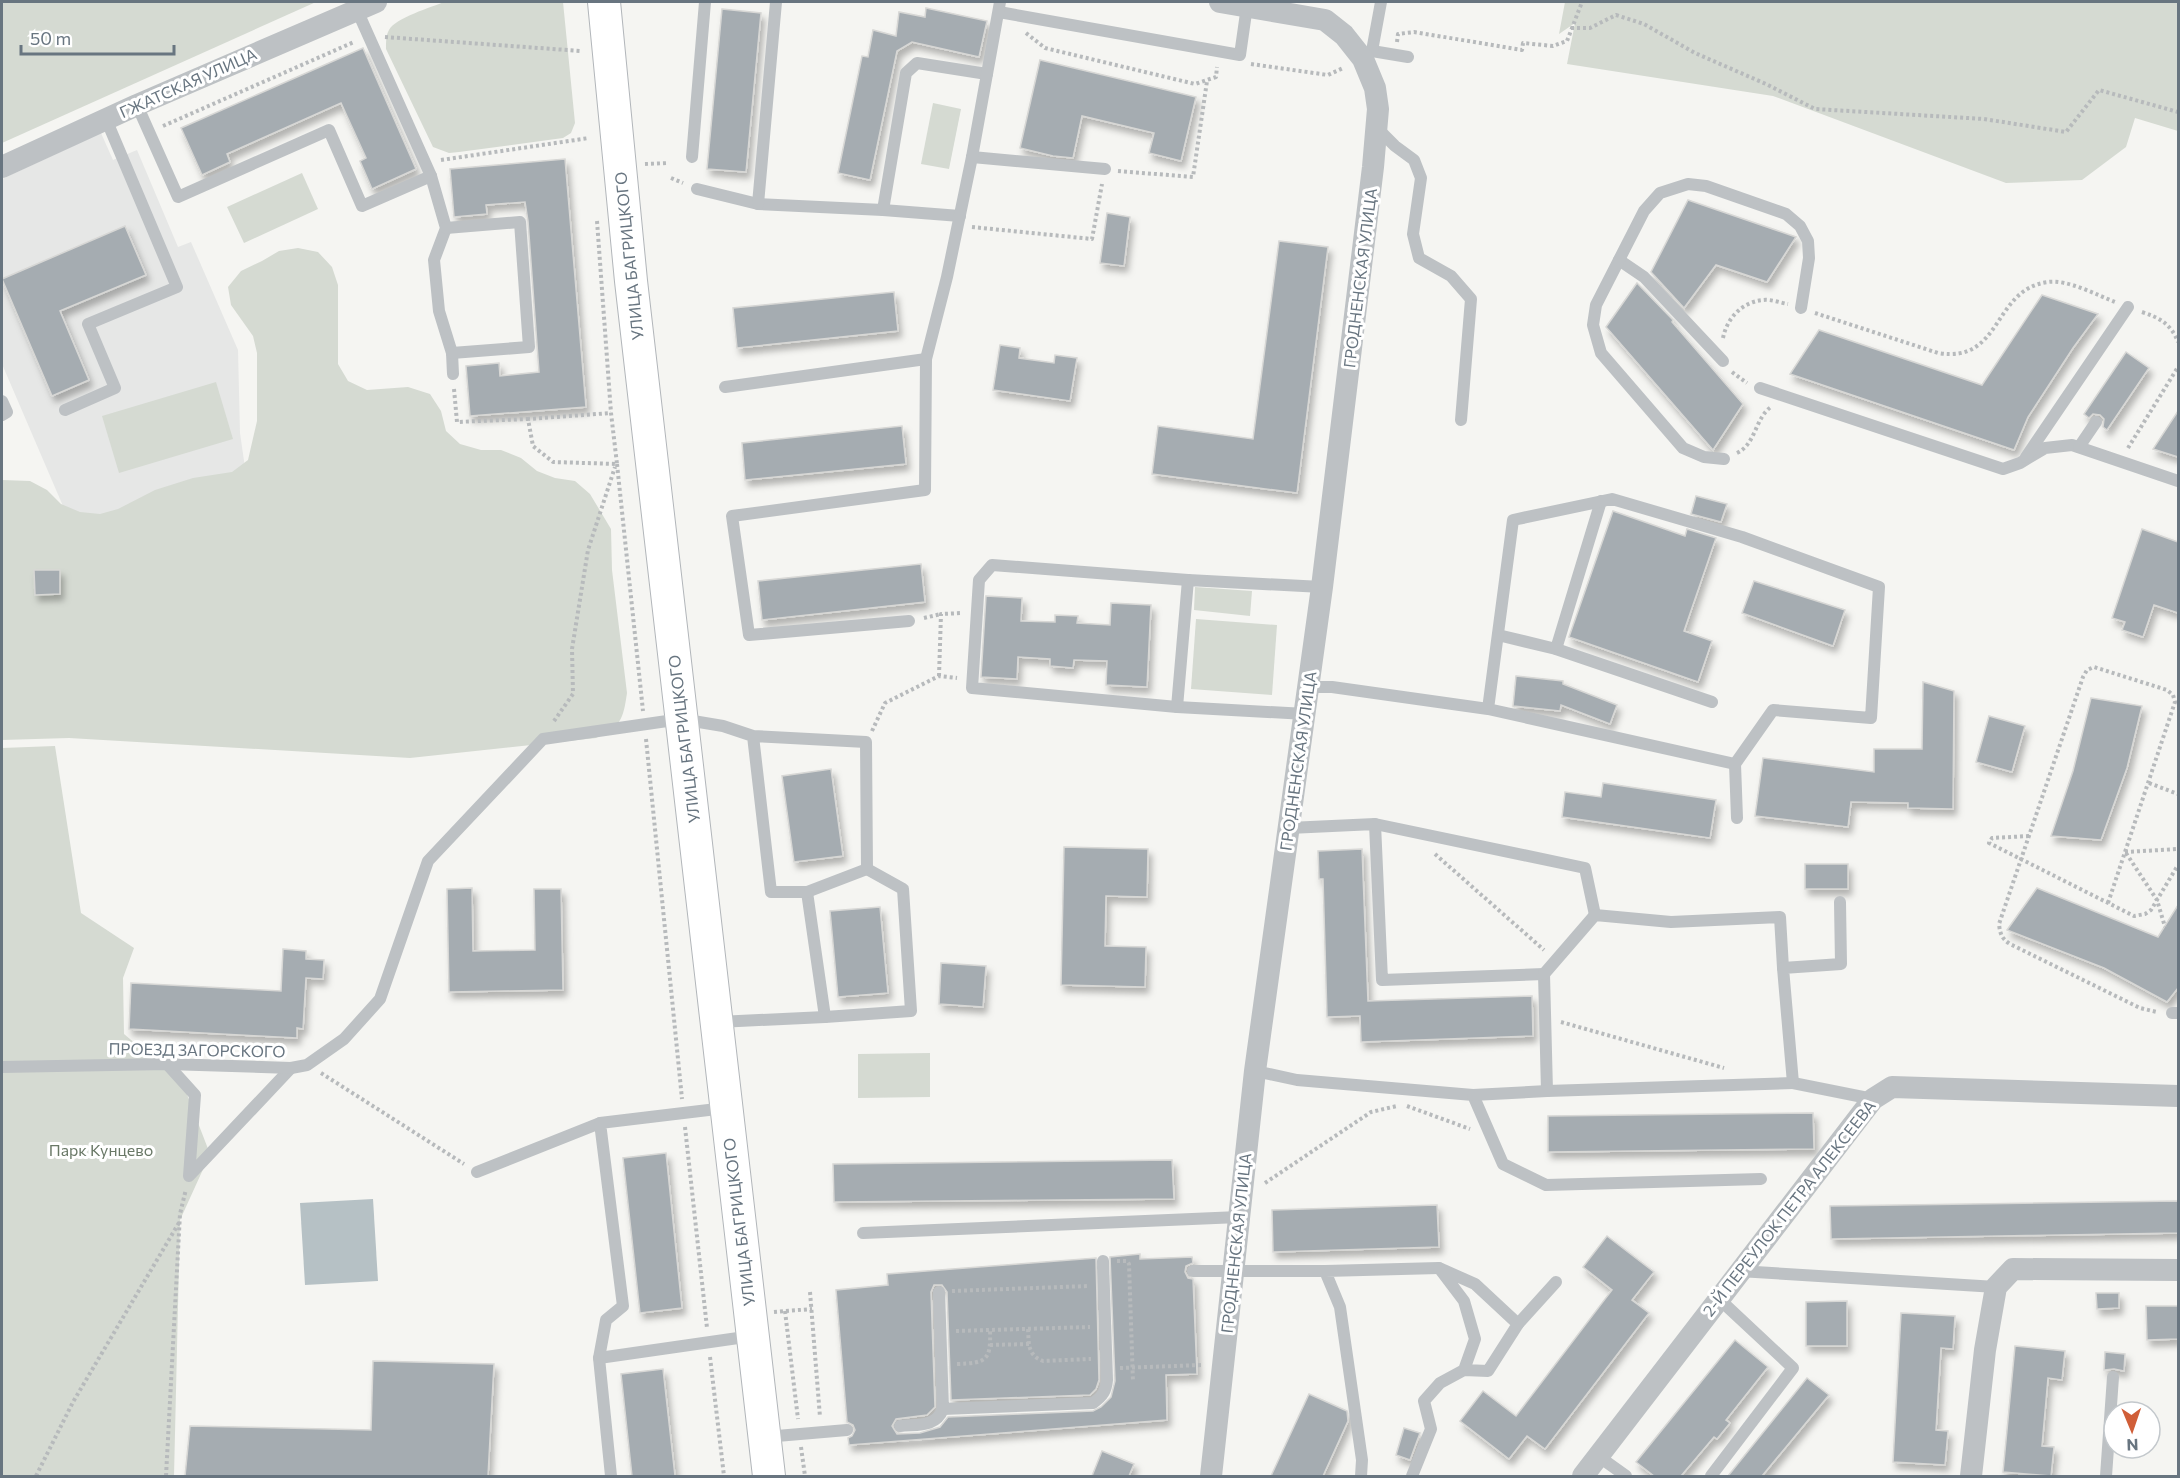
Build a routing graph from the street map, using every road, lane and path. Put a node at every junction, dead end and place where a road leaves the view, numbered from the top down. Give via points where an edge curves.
1 (604, 2) edge
2 (705, 2) edge
3 (776, 2) edge
4 (1220, 2) edge
5 (1381, 2) edge
6 (1581, 3) edge
7 (366, 6) edge
8 (1247, 6) junction
9 (999, 7) edge
10 (1571, 28) junction
11 (1413, 32) dead end
12 (369, 36) junction
13 (581, 41) dead end
14 (581, 51) junction
15 (1364, 53) junction
16 (1218, 55) junction
17 (1408, 57) dead end
18 (582, 62) dead end
19 (987, 74) junction
20 (1207, 81) junction
21 (137, 105) junction
22 (2178, 112) edge
23 (106, 119) junction
24 (588, 127) dead end
25 (1377, 128) junction
26 (149, 132) junction
27 (589, 138) junction
28 (591, 148) dead end
29 (692, 157) dead end
30 (972, 157) junction
31 (425, 163) junction
32 (2, 167) edge
33 (1105, 170) junction
34 (431, 176) junction
35 (697, 189) dead end
36 (758, 204) junction
37 (883, 210) junction
38 (597, 214) dead end
39 (958, 221) junction
40 (446, 228) junction
41 (1619, 260) junction
42 (2128, 306) junction
43 (1801, 308) junction
44 (2178, 342) edge
45 (452, 353) junction
46 (926, 359) junction
47 (1723, 361) junction
48 (2178, 367) edge
49 (453, 374) joint
50 (725, 387) dead end
51 (1760, 388) joint
52 (1787, 398) junction
53 (2, 401) edge
54 (64, 410) dead end
55 (611, 413) junction
56 (2, 415) edge
57 (528, 419) junction
58 (1461, 420) dead end
59 (2096, 422) dead end
60 (2079, 447) junction
61 (1724, 459) joint
62 (2024, 461) junction
63 (2120, 461) junction
64 (616, 464) junction
65 (2178, 481) edge
66 (1601, 501) junction
67 (1188, 580) junction
68 (1323, 587) junction
69 (977, 614) junction
70 (909, 621) dead end
71 (1498, 635) junction
72 (1556, 649) junction
73 (939, 676) junction
74 (973, 678) junction
75 (1309, 687) junction
76 (1712, 702) dead end
77 (1177, 707) junction
78 (1488, 709) junction
79 (1306, 714) junction
80 (681, 718) junction
81 (644, 724) junction
82 (753, 736) junction
83 (543, 739) junction
84 (866, 742) junction
85 (1736, 764) junction
86 (2149, 783) junction
87 (2178, 794) edge
88 (1737, 818) dead end
89 (1376, 824) junction
90 (1289, 828) junction
91 (1410, 832) junction
92 (2029, 836) junction
93 (2178, 849) edge
94 (2125, 852) junction
95 (2021, 861) junction
96 (2178, 865) edge
97 (867, 869) junction
98 (807, 892) junction
99 (2157, 900) junction
100 (1840, 902) dead end
101 (2108, 903) junction
102 (1595, 915) junction
103 (2165, 927) dead end
104 (1556, 960) junction
105 (1783, 968) junction
106 (1544, 974) junction
107 (2175, 1013) edge
108 (825, 1017) junction
109 (1545, 1018) junction
110 (716, 1022) junction
111 (167, 1064) junction
112 (308, 1065) junction
113 (2, 1066) edge
114 (291, 1068) junction
115 (1255, 1071) junction
116 (1735, 1071) dead end
117 (1793, 1083) junction
118 (1547, 1091) junction
119 (1473, 1095) junction
120 (2178, 1096) edge
121 (1873, 1099) junction
122 (726, 1108) junction
123 (600, 1123) junction
124 (1491, 1137) junction
125 (477, 1172) joint
126 (189, 1176) junction
127 (1761, 1179) dead end
128 (1240, 1208) junction
129 (180, 1220) junction
130 (863, 1233) dead end
131 (1103, 1261) joint
132 (1439, 1268) junction
133 (1325, 1270) junction
134 (2178, 1270) edge
135 (1193, 1271) dead end
136 (1233, 1271) junction
137 (1739, 1271) junction
138 (1556, 1282) dead end
139 (1104, 1286) junction
140 (1996, 1287) junction
141 (810, 1292) dead end
142 (939, 1292) joint
143 (1718, 1298) junction
144 (812, 1309) junction
145 (785, 1311) junction
146 (1518, 1324) junction
147 (751, 1325) junction
148 (1106, 1326) junction
149 (1028, 1329) junction
150 (990, 1330) junction
151 (940, 1332) junction
152 (1029, 1344) junction
153 (990, 1345) junction
154 (599, 1358) junction
155 (1107, 1363) junction
156 (941, 1365) junction
157 (1196, 1365) dead end
158 (1133, 1367) junction
159 (1464, 1370) junction
160 (2113, 1377) dead end
161 (1133, 1382) dead end
162 (943, 1409) junction
163 (900, 1426) dead end
164 (848, 1430) dead end
165 (822, 1432) junction
166 (800, 1434) junction
167 (764, 1437) junction
168 (1598, 1456) junction
169 (36, 1476) edge
170 (166, 1476) edge
171 (611, 1476) edge
172 (769, 1476) edge
173 (805, 1476) edge
174 (1211, 1476) edge
175 (1361, 1476) edge
176 (1412, 1476) edge
177 (1583, 1476) edge
178 (1626, 1476) edge
179 (1711, 1476) edge
180 (1971, 1476) edge
181 (2106, 1476) edge

1 - 80 street, УЛИЦА БАГРИЦКОГО via 632,292
2 - 29 lane
3 - 36 lane
4 - 8 street
5 - 15 lane
6 - 10 path
7 - 12 lane
7 - 21 street, ГЖАТСКАЯ УЛИЦА
8 - 15 street via 1325,20
8 - 16 lane via 1240,54
9 - 16 lane
9 - 19 lane
9 - 20 path via 1045,48 1195,84
10 - 11 path via 1567,41 1553,46 1523,43 1522,50
10 - 22 path via 1590,28 1616,15 1644,24 1695,53 1815,109 1984,119 2066,132 2099,90
12 - 14 path
12 - 26 path
12 - 31 lane
13 - 14 path
14 - 18 path
15 - 16 path via 1329,75
15 - 17 lane
15 - 25 street, ГРОДНЕНСКАЯ УЛИЦА via 1375,88
16 - 20 path via 1216,76
19 - 30 lane
19 - 37 lane via 917,63 906,73
20 - 33 path via 1193,177
21 - 23 street, ГЖАТСКАЯ УЛИЦА
21 - 26 lane
23 - 32 street, ГЖАТСКАЯ УЛИЦА
23 - 54 lane via 177,286 88,324 115,388
24 - 27 path
25 - 58 lane via 1414,160 1421,178 1413,234 1419,258 1451,276 1471,299
25 - 68 street, ГРОДНЕНСКАЯ УЛИЦА
26 - 34 lane via 178,197 329,130 362,206
27 - 28 path
27 - 31 path
30 - 33 lane
30 - 39 lane
31 - 34 lane
33 - 39 path via 1092,238
34 - 40 lane
35 - 36 lane
36 - 37 lane
37 - 39 lane
38 - 55 path
39 - 46 lane
40 - 45 lane via 434,260 439,311
40 - 45 lane via 520,222 529,347
41 - 43 lane via 1644,212 1660,194 1688,184 1706,186 1786,214 1800,226 1808,241 1809,258
41 - 47 lane via 1644,277
41 - 61 lane via 1596,305 1593,325 1601,353 1683,448 1704,457
42 - 43 path via 2066,283 2049,282 2026,289 2007,307 1986,340 1972,351 1953,356
42 - 44 path via 2162,319
42 - 62 lane
43 - 47 path via 1764,300 1743,306 1725,325
45 - 49 lane
46 - 50 lane
46 - 70 lane via 925,490 732,516 749,635
47 - 51 path via 1734,375
48 - 63 path
49 - 57 path via 457,422
51 - 52 lane
52 - 61 path via 1768,410 1742,451
52 - 62 lane via 2003,469
53 - 56 lane via 7,412
55 - 57 path
55 - 64 path
57 - 64 path via 532,446 553,462
59 - 60 lane
60 - 62 lane via 2045,448
60 - 63 lane
63 - 65 lane
64 - 81 path
64 - 83 path via 588,550 572,649 573,694
66 - 71 lane via 1513,520
66 - 72 lane
66 - 85 lane via 1612,499 1742,537 1879,586 1871,718 1773,710
67 - 68 lane
67 - 69 lane via 992,565 979,580
67 - 77 lane
68 - 75 street, ГРОДНЕНСКАЯ УЛИЦА
69 - 73 path via 940,614
69 - 74 lane
71 - 72 lane
71 - 78 lane
72 - 76 lane
73 - 74 path
73 - 84 path via 885,703
74 - 77 lane via 972,688
75 - 78 lane
75 - 79 street, ГРОДНЕНСКАЯ УЛИЦА
77 - 79 lane
78 - 85 lane
79 - 90 street, ГРОДНЕНСКАЯ УЛИЦА
80 - 81 lane
80 - 82 lane
80 - 110 street, УЛИЦА БАГРИЦКОГО
81 - 83 lane
82 - 84 lane
82 - 98 lane via 771,892
83 - 112 lane, ПРОЕЗД ЗАГОРСКОГО via 428,861 380,999 344,1039
84 - 97 lane
85 - 88 lane
86 - 87 path
86 - 92 path via 2174,708 2173,695 2094,668 2087,670
86 - 94 path
89 - 90 lane
89 - 91 lane
89 - 106 lane via 1382,980
90 - 115 street, ГРОДНЕНСКАЯ УЛИЦА
91 - 102 lane via 1585,868
91 - 104 path
92 - 95 path
92 - 95 path via 1989,841
93 - 94 path
94 - 99 path
94 - 101 path
95 - 101 path
95 - 107 path via 1999,924 2005,941 2140,1008
96 - 99 path
97 - 98 lane
97 - 108 lane via 903,889 911,1011
98 - 108 lane
99 - 101 path via 2151,910 2140,916
99 - 103 path
100 - 105 lane via 1841,964
102 - 104 lane
102 - 105 lane via 1671,922 1780,917
104 - 106 lane
105 - 117 lane
106 - 109 lane
108 - 110 lane
109 - 116 path
109 - 118 lane
110 - 122 street, УЛИЦА БАГРИЦКОГО
111 - 113 lane, ПРОЕЗД ЗАГОРСКОГО
111 - 114 lane, ПРОЕЗД ЗАГОРСКОГО
111 - 126 lane via 195,1095
112 - 114 lane, ПРОЕЗД ЗАГОРСКОГО
112 - 125 path
114 - 126 lane
115 - 119 lane via 1297,1080
115 - 128 street, ГРОДНЕНСКАЯ УЛИЦА
117 - 118 lane
117 - 121 lane
118 - 119 lane
119 - 124 lane
120 - 121 street, 2-Й ПЕРЕУЛОК ПЕТРА АЛЕКСЕЕВА via 1892,1087
121 - 137 street, 2-Й ПЕРЕУЛОК ПЕТРА АЛЕКСЕЕВА
122 - 123 lane
122 - 147 street, УЛИЦА БАГРИЦКОГО
123 - 125 lane
123 - 154 lane via 623,1306 606,1320
124 - 127 lane via 1503,1164 1546,1185
124 - 128 path via 1401,1104 1371,1112
126 - 129 path
128 - 130 lane
128 - 136 street, ГРОДНЕНСКАЯ УЛИЦА
129 - 169 path via 73,1402
129 - 170 path
131 - 139 lane
131 - 158 path via 1125,1260 1129,1264
132 - 133 lane
132 - 146 lane via 1475,1284
132 - 159 lane via 1464,1301 1475,1339
133 - 136 lane
133 - 175 lane via 1340,1307
134 - 140 street via 2013,1269
135 - 136 lane
136 - 174 street, ГРОДНЕНСКАЯ УЛИЦА
137 - 140 lane
137 - 143 street, 2-Й ПЕРЕУЛОК ПЕТРА АЛЕКСЕЕВА
138 - 146 lane
139 - 142 path
139 - 148 lane
140 - 180 street
141 - 144 path
142 - 151 lane
143 - 168 street, 2-Й ПЕРЕУЛОК ПЕТРА АЛЕКСЕЕВА
143 - 179 lane via 1793,1368
144 - 145 path
144 - 165 path
145 - 147 path
145 - 166 path
146 - 159 lane via 1488,1371
147 - 154 lane
147 - 167 street, УЛИЦА БАГРИЦКОГО
148 - 149 path
148 - 155 lane
149 - 150 path
149 - 152 path
150 - 151 path
150 - 153 path
151 - 156 lane
152 - 153 path
152 - 155 path via 1033,1355 1043,1361
153 - 156 path via 988,1356 976,1363
154 - 171 lane
155 - 158 path
155 - 162 lane via 1106,1391 1093,1403
156 - 162 lane
157 - 158 path
158 - 161 path
159 - 176 lane via 1440,1383 1424,1401 1431,1429
160 - 181 lane
162 - 163 lane via 933,1422
164 - 165 lane
165 - 166 lane
166 - 167 lane
166 - 173 path
167 - 172 street, УЛИЦА БАГРИЦКОГО
168 - 177 street, 2-Й ПЕРЕУЛОК ПЕТРА АЛЕКСЕЕВА
168 - 178 lane

